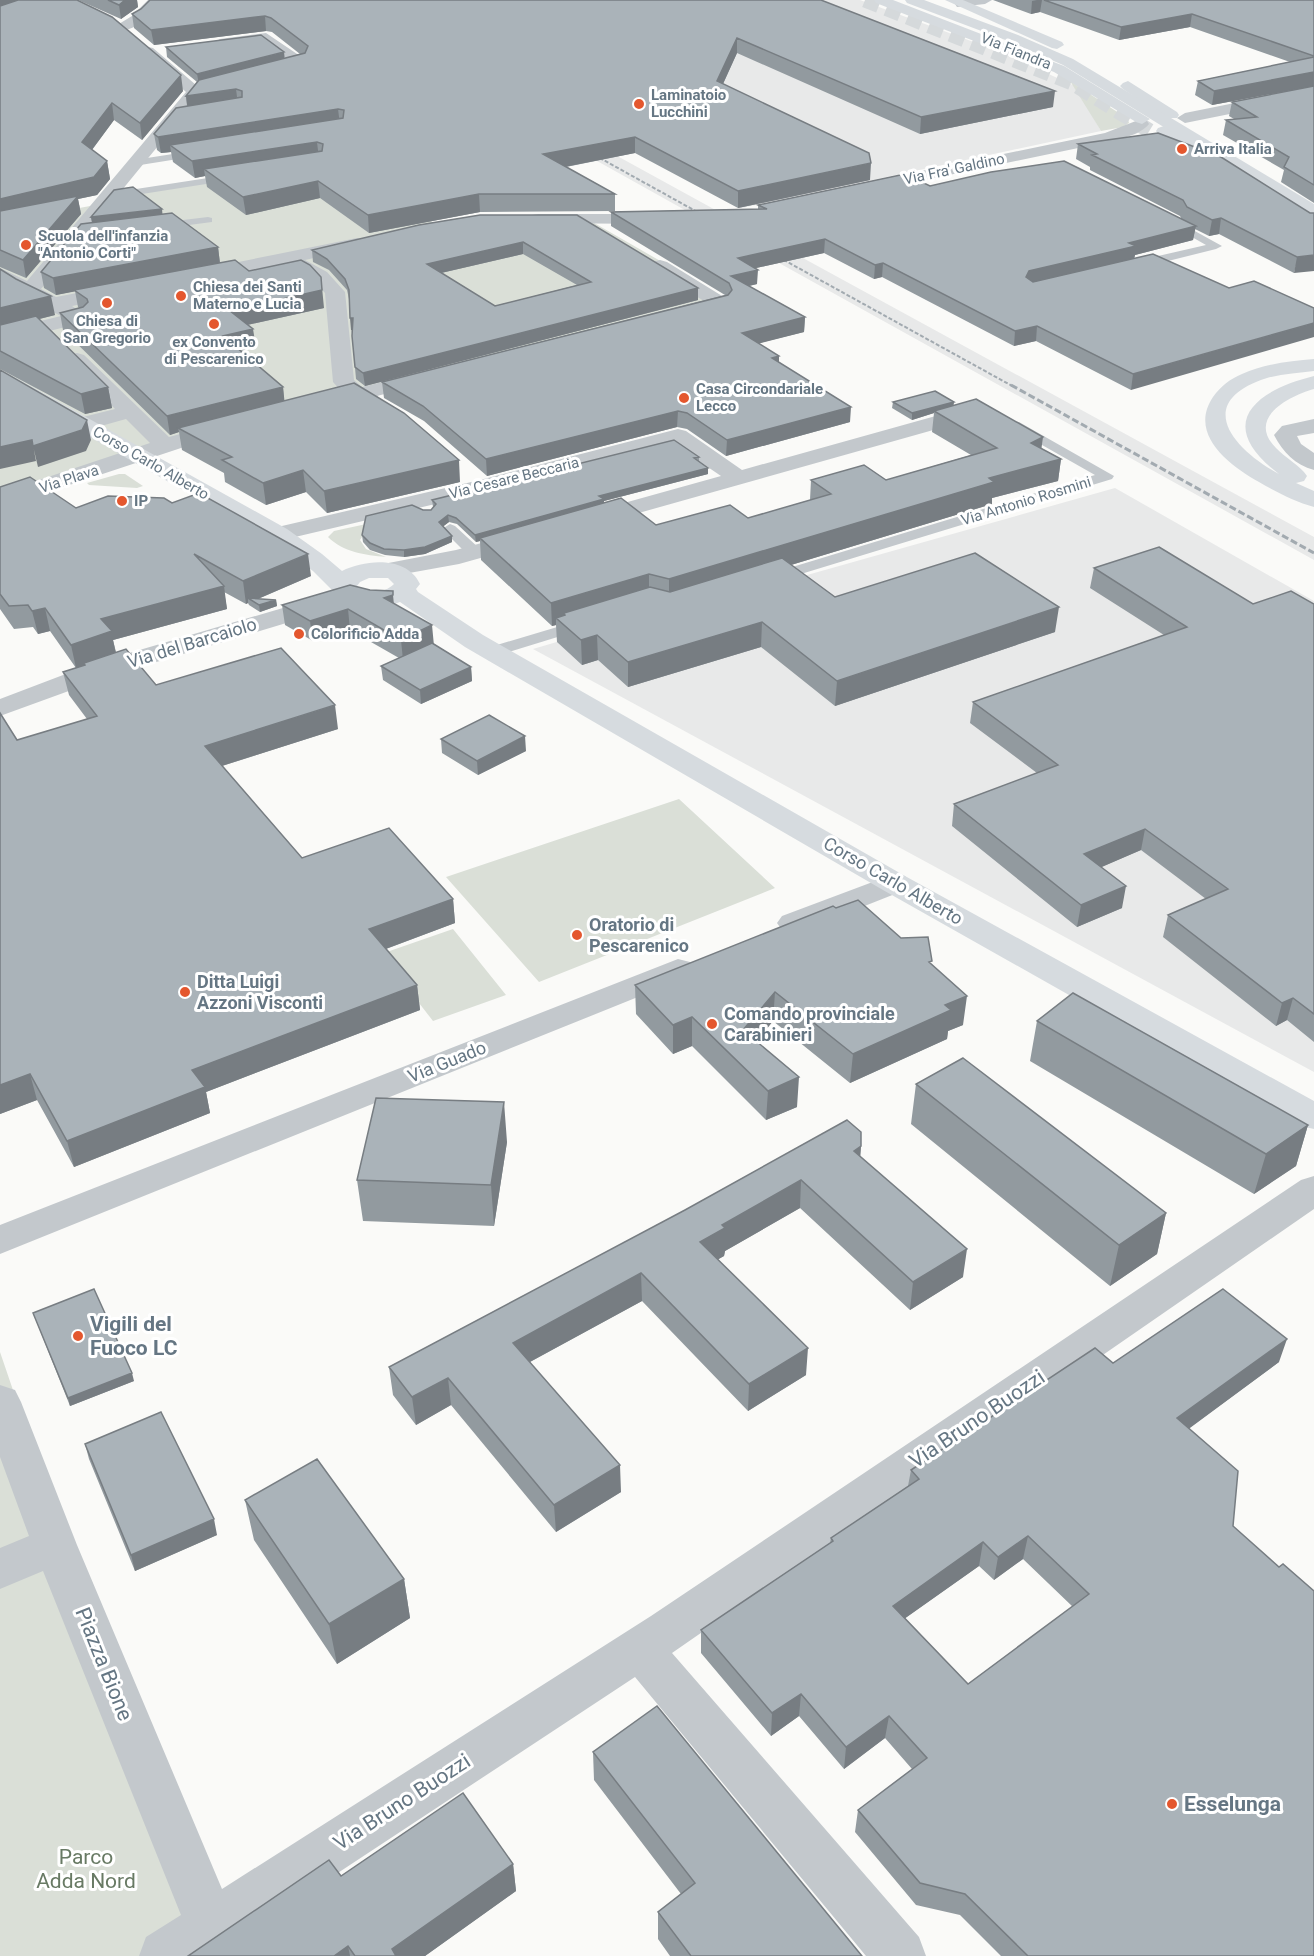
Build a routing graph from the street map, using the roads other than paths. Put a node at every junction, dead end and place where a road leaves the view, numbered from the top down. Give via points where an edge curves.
1 (156, 0) edge
2 (881, 0) edge
3 (912, 0) edge
4 (936, 0) edge
5 (985, 0) edge
6 (957, 2) edge
7 (208, 44) edge
8 (173, 49) edge
9 (150, 52) junction
10 (1068, 62) junction
11 (258, 74) edge
12 (1314, 92) edge
13 (193, 117) edge
14 (170, 120) junction
15 (1169, 124) junction
16 (214, 151) edge
17 (1038, 152) junction
18 (1059, 162) edge
19 (135, 164) junction
20 (248, 175) edge
21 (857, 190) edge
22 (105, 199) junction
23 (81, 206) edge
24 (1314, 209) edge
25 (514, 219) edge
26 (583, 219) junction
27 (671, 219) edge
28 (1167, 219) edge
29 (208, 220) dead end
30 (1314, 223) edge
31 (141, 228) edge
32 (97, 233) edge
33 (74, 236) junction
34 (612, 237) edge
35 (380, 238) edge
36 (642, 255) edge
37 (290, 259) junction
38 (1124, 268) edge
39 (0, 274) edge
40 (182, 279) edge
41 (136, 288) edge
42 (28, 291) junction
43 (56, 303) junction
44 (666, 317) edge
45 (45, 326) junction
46 (0, 337) edge
47 (1314, 358) edge
48 (1314, 365) edge
49 (1285, 368) junction
50 (447, 372) edge
51 (0, 377) edge
52 (1314, 382) edge
53 (358, 394) junction
54 (125, 407) junction
55 (987, 407) edge
56 (300, 409) edge
57 (396, 417) edge
58 (1007, 419) edge
59 (83, 424) junction
60 (243, 424) edge
61 (1314, 426) edge
62 (165, 446) junction
63 (138, 456) junction
64 (1314, 463) edge
65 (738, 477) junction
66 (1314, 489) edge
67 (1314, 500) edge
68 (0, 501) edge
69 (563, 527) edge
70 (450, 530) edge
71 (541, 533) edge
72 (278, 534) junction
73 (302, 549) junction
74 (466, 555) junction
75 (393, 578) junction
76 (759, 581) edge
77 (344, 588) junction
78 (370, 600) junction
79 (595, 621) edge
80 (484, 646) junction
81 (0, 708) edge
82 (894, 883) junction
83 (767, 934) edge
84 (712, 956) edge
85 (1314, 1117) edge
86 (1314, 1190) edge
87 (0, 1240) edge
88 (0, 1402) edge
89 (55, 1545) junction
90 (0, 1569) edge
91 (640, 1649) junction
92 (212, 1925) junction
93 (165, 1956) edge
94 (900, 1956) edge

1 - 9 street via 137,19 116,25
2 - 15 main road, Via Fiandra via 1059,69
3 - 10 main road
4 - 10 main road via 1017,32
5 - 6 street
6 - 15 main road, Via Fiandra via 1064,49 1119,80
7 - 11 street via 267,37 301,63
8 - 9 street
9 - 14 street via 200,90
10 - 24 main road
12 - 15 street, Via Fra' Galdino
13 - 14 lane
14 - 19 street
15 - 17 street, Via Fra' Galdino
15 - 24 main road via 1209,143
15 - 30 main road via 1189,144
16 - 19 lane
17 - 18 street
17 - 21 street, Via Fra' Galdino
19 - 22 street
20 - 22 lane
22 - 23 street
22 - 33 street
25 - 26 street
26 - 27 street
26 - 34 street
28 - 38 lane via 1216,246
29 - 31 lane
32 - 33 lane
33 - 42 street
35 - 37 street
36 - 44 street via 720,303
37 - 40 street
37 - 53 street via 320,276 335,292 345,381
39 - 42 street
41 - 43 street
42 - 43 street
43 - 45 street via 79,318
45 - 46 street
45 - 54 street
47 - 49 main road
48 - 49 main road
49 - 67 main road via 1252,376 1229,389 1216,410 1214,424 1231,449 1248,464
50 - 53 street
51 - 59 main road, Corso Carlo Alberto
52 - 66 main road via 1275,397 1256,420 1259,440 1272,458
53 - 56 street
53 - 57 street
54 - 59 street
54 - 62 street
55 - 65 street
58 - 76 lane, Via Antonio Rosmini via 1107,476
59 - 63 main road, Corso Carlo Alberto
60 - 62 street, Via Plava
61 - 64 street via 1285,435 1292,448
62 - 63 street, Via Plava
63 - 68 street, Via Plava
63 - 72 main road, Corso Carlo Alberto
65 - 69 street
65 - 72 street, Via Cesare Beccaria via 678,436 473,479 421,506
70 - 74 lane
71 - 74 street
72 - 73 main road, Corso Carlo Alberto
73 - 75 main road, Corso Carlo Alberto
73 - 77 main road, Corso Carlo Alberto
74 - 75 street via 421,574
75 - 77 main road via 350,577
75 - 78 main road via 396,596
75 - 80 main road, Corso Carlo Alberto via 409,597
77 - 78 main road, Corso Carlo Alberto via 351,596
77 - 81 street, Via del Barcaiolo via 342,598 101,670
78 - 80 main road, Corso Carlo Alberto
79 - 80 lane
80 - 82 main road, Corso Carlo Alberto
82 - 83 street
82 - 85 main road, Corso Carlo Alberto
84 - 87 street, Via Guado
86 - 91 street, Via Bruno Buozzi
88 - 89 street, Piazza Bione
89 - 90 street
89 - 92 street, Piazza Bione
91 - 92 street, Via Bruno Buozzi
91 - 94 street
92 - 93 street, Via Bruno Buozzi

